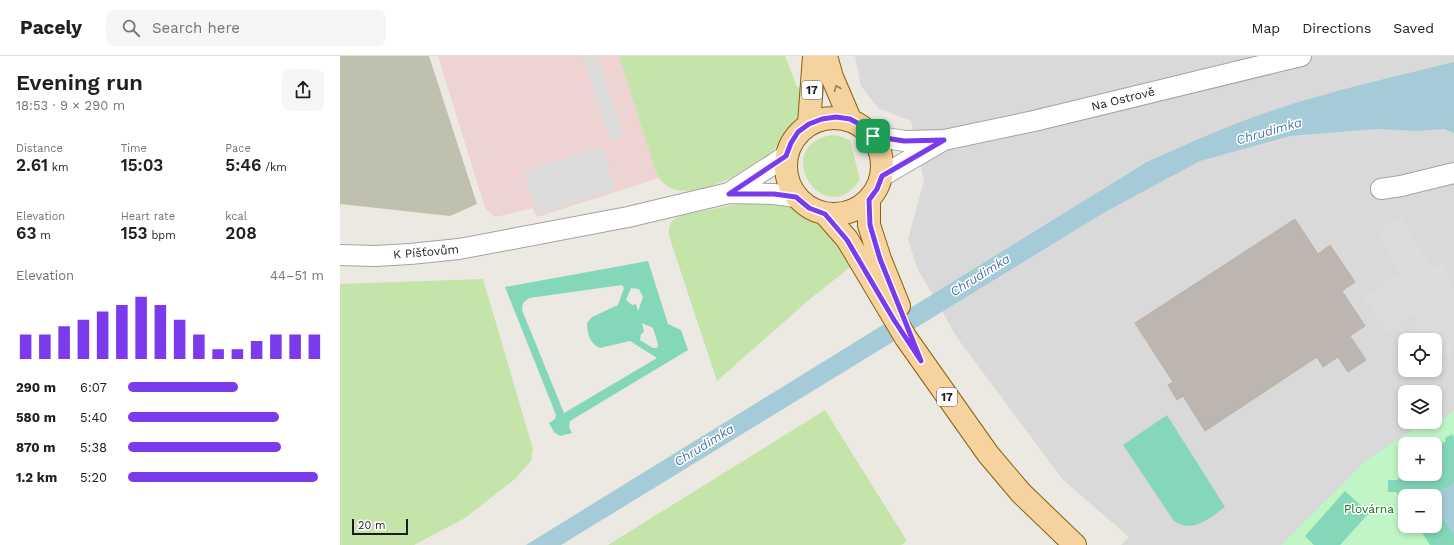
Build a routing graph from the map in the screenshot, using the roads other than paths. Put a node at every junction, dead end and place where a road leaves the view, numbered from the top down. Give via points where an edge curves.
1 (814, 56) edge
2 (826, 56) edge
3 (1301, 56) edge
4 (850, 119) junction
5 (809, 124) junction
6 (873, 136) junction
7 (944, 140) junction
8 (786, 156) junction
9 (1454, 173) edge
10 (882, 176) junction
11 (1381, 189) dead end
12 (729, 194) junction
13 (796, 197) junction
14 (869, 200) junction
15 (825, 214) junction
16 (340, 255) edge
17 (880, 280) junction
18 (1075, 545) edge

1 - 5 main road, 17
4 -> 2 main road, 17
3 - 7 street, Na Ostrově via 1034,121
4 - 5 main road, 17 via 836,117
4 - 6 main road, 17 via 863,126
5 - 8 main road, 17 via 798,132
6 - 7 street, Na Ostrově via 904,141
6 - 10 main road, 17 via 880,148
7 - 10 street, Na Ostrově
8 - 12 street
8 - 13 main road, 17 via 789,184
9 - 11 street
10 - 14 main road, 17
12 - 13 street via 774,194
12 - 16 street, K Píšťovům via 628,217 459,249 417,254
13 - 15 main road, 17 via 809,208
14 - 15 main road, 17 via 856,209 841,214
14 - 17 main road, 17 via 870,225
15 - 17 main road, 17
17 - 18 main road, 17 via 921,361 988,454 1021,493

